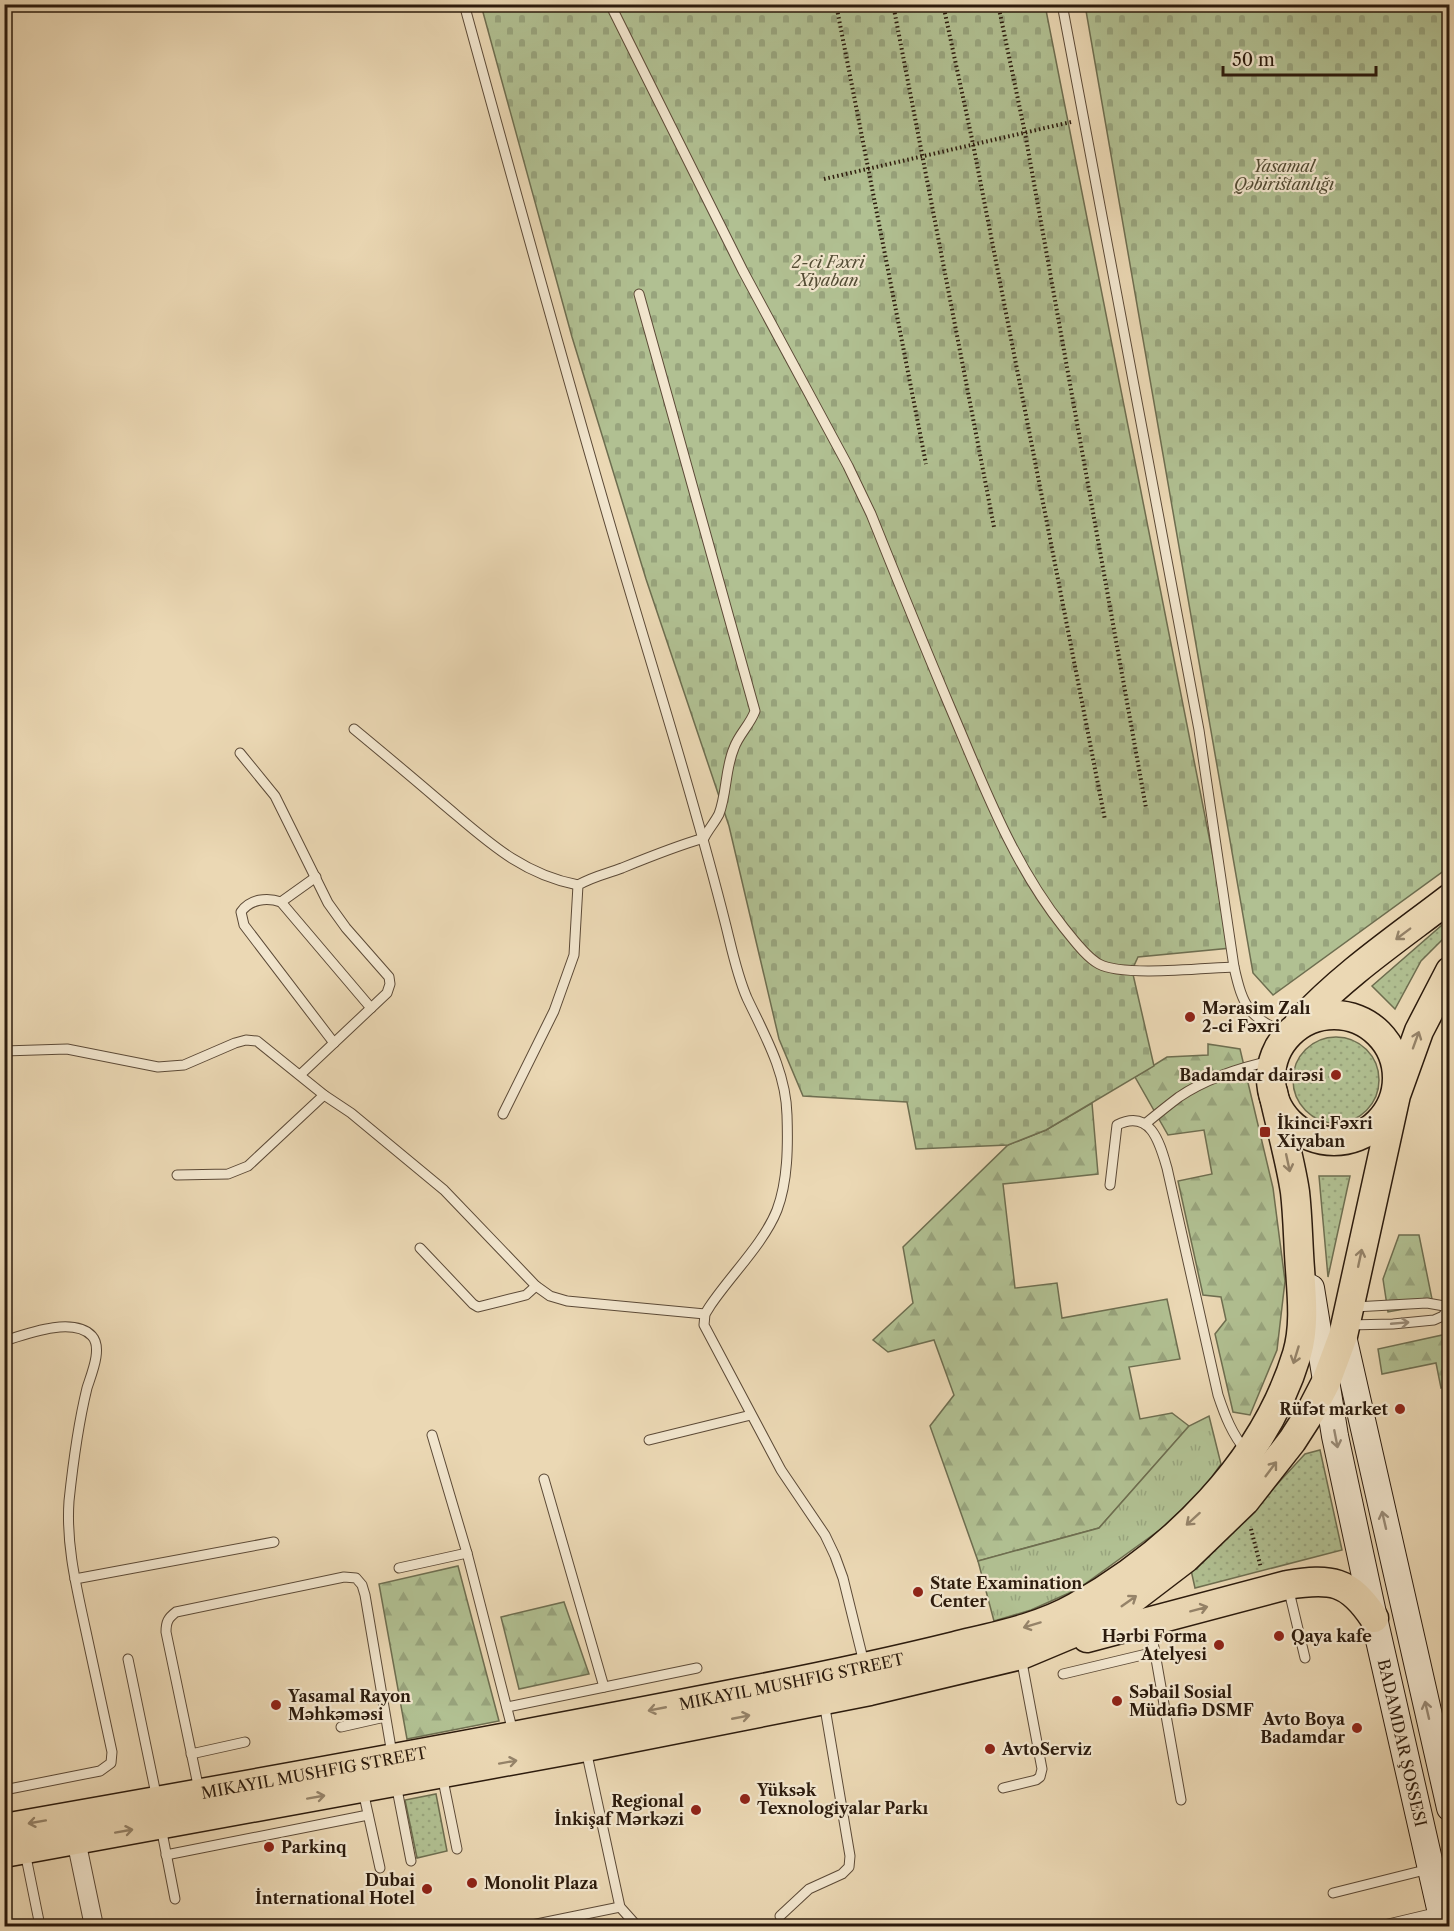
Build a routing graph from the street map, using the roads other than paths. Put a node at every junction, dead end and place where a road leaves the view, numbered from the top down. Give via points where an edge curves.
1 (464, 4) edge
2 (610, 4) edge
3 (1062, 4) edge
4 (639, 294) dead end
5 (354, 729) dead end
6 (240, 753) dead end
7 (704, 838) junction
8 (316, 878) junction
9 (578, 885) junction
10 (1449, 898) edge
11 (281, 902) junction
12 (1234, 967) junction
13 (1449, 971) edge
14 (371, 1008) junction
15 (1289, 1034) junction
16 (334, 1043) junction
17 (4, 1051) edge
18 (1275, 1059) junction
19 (300, 1076) junction
20 (1273, 1092) junction
21 (324, 1095) junction
22 (1396, 1095) junction
23 (503, 1114) dead end
24 (1145, 1124) junction
25 (177, 1175) dead end
26 (1110, 1185) dead end
27 (1295, 1193) junction
28 (420, 1248) dead end
29 (536, 1286) junction
30 (1449, 1307) edge
31 (705, 1314) junction
32 (1346, 1323) junction
33 (4, 1341) edge
34 (1326, 1382) junction
35 (751, 1415) junction
36 (432, 1435) dead end
37 (649, 1440) dead end
38 (1248, 1453) junction
39 (544, 1479) dead end
40 (274, 1542) dead end
41 (466, 1553) junction
42 (399, 1568) dead end
43 (75, 1579) junction
44 (1287, 1585) junction
45 (1374, 1618) junction
46 (1149, 1622) junction
47 (1155, 1652) junction
48 (1021, 1655) junction
49 (1305, 1658) dead end
50 (128, 1659) dead end
51 (697, 1668) dead end
52 (866, 1668) junction
53 (1063, 1674) dead end
54 (604, 1687) junction
55 (824, 1701) junction
56 (507, 1707) junction
57 (385, 1717) junction
58 (341, 1727) dead end
59 (514, 1737) junction
60 (245, 1742) dead end
61 (586, 1747) junction
62 (191, 1754) junction
63 (395, 1771) junction
64 (441, 1774) junction
65 (1003, 1788) dead end
66 (4, 1790) edge
67 (200, 1793) junction
68 (1180, 1800) dead end
69 (365, 1801) junction
70 (1449, 1808) edge
71 (159, 1813) junction
72 (4, 1828) edge
73 (76, 1840) junction
74 (457, 1849) dead end
75 (14, 1851) edge
76 (166, 1855) junction
77 (411, 1861) dead end
78 (380, 1868) dead end
79 (1432, 1869) junction
80 (1333, 1893) dead end
81 (174, 1899) dead end
82 (620, 1907) junction
83 (780, 1916) dead end
84 (1445, 1916) edge
85 (40, 1926) edge
86 (94, 1926) edge
87 (527, 1926) edge
88 (637, 1926) edge
89 (1380, 1926) edge

1 - 7 lane via 617,547
2 - 12 lane via 743,271 871,514 998,819 1024,871 1056,918 1098,963 1132,970
3 - 12 lane via 1199,730
4 - 7 lane via 755,711 738,738 718,814
5 - 9 lane via 505,855 551,878
6 - 8 lane via 275,796
7 - 9 lane
7 - 31 lane via 734,957 746,995 770,1042 787,1110 785,1168 777,1210
8 - 11 lane
8 - 14 lane via 346,928 389,977 387,993
9 - 23 lane via 574,955 554,1011
10 -> 15 main road via 1348,976
11 - 14 lane
11 - 16 lane via 266,899 249,903 241,912 242,919
12 - 15 lane via 1248,1009 1265,1023
22 -> 13 main road via 1419,1031
14 - 16 lane
15 - 18 main road
15 - 22 main road via 1306,1022 1326,1016 1346,1016 1366,1023 1382,1036 1393,1054 1398,1074
16 - 19 lane
17 - 19 lane via 67,1049 158,1067 184,1065 246,1040 257,1041
18 - 20 main road
18 - 24 lane via 1212,1080 1180,1096
19 - 21 lane
20 - 22 main road via 1294,1127 1333,1141 1354,1138 1372,1128 1387,1113
20 -> 27 main road, MIKAYIL MUSHFIG STREET
21 - 25 lane via 248,1166 228,1174
21 - 29 lane via 444,1190
32 -> 22 main road, MIKAYIL MUSHFIG STREET
24 - 26 lane via 1124,1121 1117,1125
24 - 38 lane via 1161,1145 1227,1424
27 - 34 main road, BADAMDAR ŞOSSESI
27 -> 38 main road, MIKAYIL MUSHFIG STREET via 1300,1341 1288,1379
28 - 29 lane via 478,1307 526,1295
29 - 31 lane via 567,1301
30 - 32 lane via 1427,1303
32 -> 30 lane via 1434,1320
31 - 35 lane via 706,1331
32 - 34 main road, MIKAYIL MUSHFIG STREET
70 -> 32 main road, BADAMDAR ŞOSSESI
33 - 43 lane via 52,1328 70,1328 92,1335 96,1343 80,1414 69,1503 68,1536
34 -> 45 main road, BADAMDAR ŞOSSESI
48 -> 34 main road, MIKAYIL MUSHFIG STREET via 1104,1618 1186,1558 1268,1474
35 - 37 lane
35 - 52 lane via 835,1556
36 - 41 lane
38 -> 52 main road, MIKAYIL MUSHFIG STREET via 1202,1511 1178,1533 1074,1608 998,1636
39 - 54 lane
40 - 43 lane
41 - 42 lane
41 - 56 lane
43 - 66 lane via 112,1752 111,1763 100,1771
44 - 45 main road via 1314,1581 1340,1584 1350,1589
46 -> 44 main road
44 - 49 lane
45 - 79 main road, BADAMDAR ŞOSSESI
46 - 47 lane
46 - 48 main road
47 - 53 lane
47 - 68 lane
48 - 55 main road, MIKAYIL MUSHFIG STREET
48 - 65 lane via 1042,1769 1036,1780
50 - 71 lane
51 - 54 lane
52 -> 59 main road, MIKAYIL MUSHFIG STREET
54 - 56 lane
61 -> 55 main road, MIKAYIL MUSHFIG STREET
55 - 83 lane via 849,1867 809,1889
56 - 59 lane
57 - 58 lane
57 - 62 lane via 365,1595 356,1578 344,1577 176,1612 169,1617 166,1632
57 - 63 lane
59 - 63 main road, MIKAYIL MUSHFIG STREET
60 - 62 lane
64 -> 61 main road, MIKAYIL MUSHFIG STREET
61 - 82 lane
62 - 67 lane
63 - 64 main road, MIKAYIL MUSHFIG STREET
63 - 67 main road, MIKAYIL MUSHFIG STREET
63 - 69 main road, MIKAYIL MUSHFIG STREET
63 - 77 lane
64 - 74 lane
67 - 71 main road, MIKAYIL MUSHFIG STREET
71 -> 69 main road, MIKAYIL MUSHFIG STREET
69 - 76 lane
69 - 78 lane
71 -> 72 main road, MIKAYIL MUSHFIG STREET
73 -> 71 main road, MIKAYIL MUSHFIG STREET
71 - 76 lane
73 - 75 main road, MIKAYIL MUSHFIG STREET
73 - 86 street
75 - 85 lane
76 - 81 lane
79 - 80 lane
79 - 84 main road, BADAMDAR ŞOSSESI
82 - 87 lane
82 - 88 lane
84 - 89 lane

